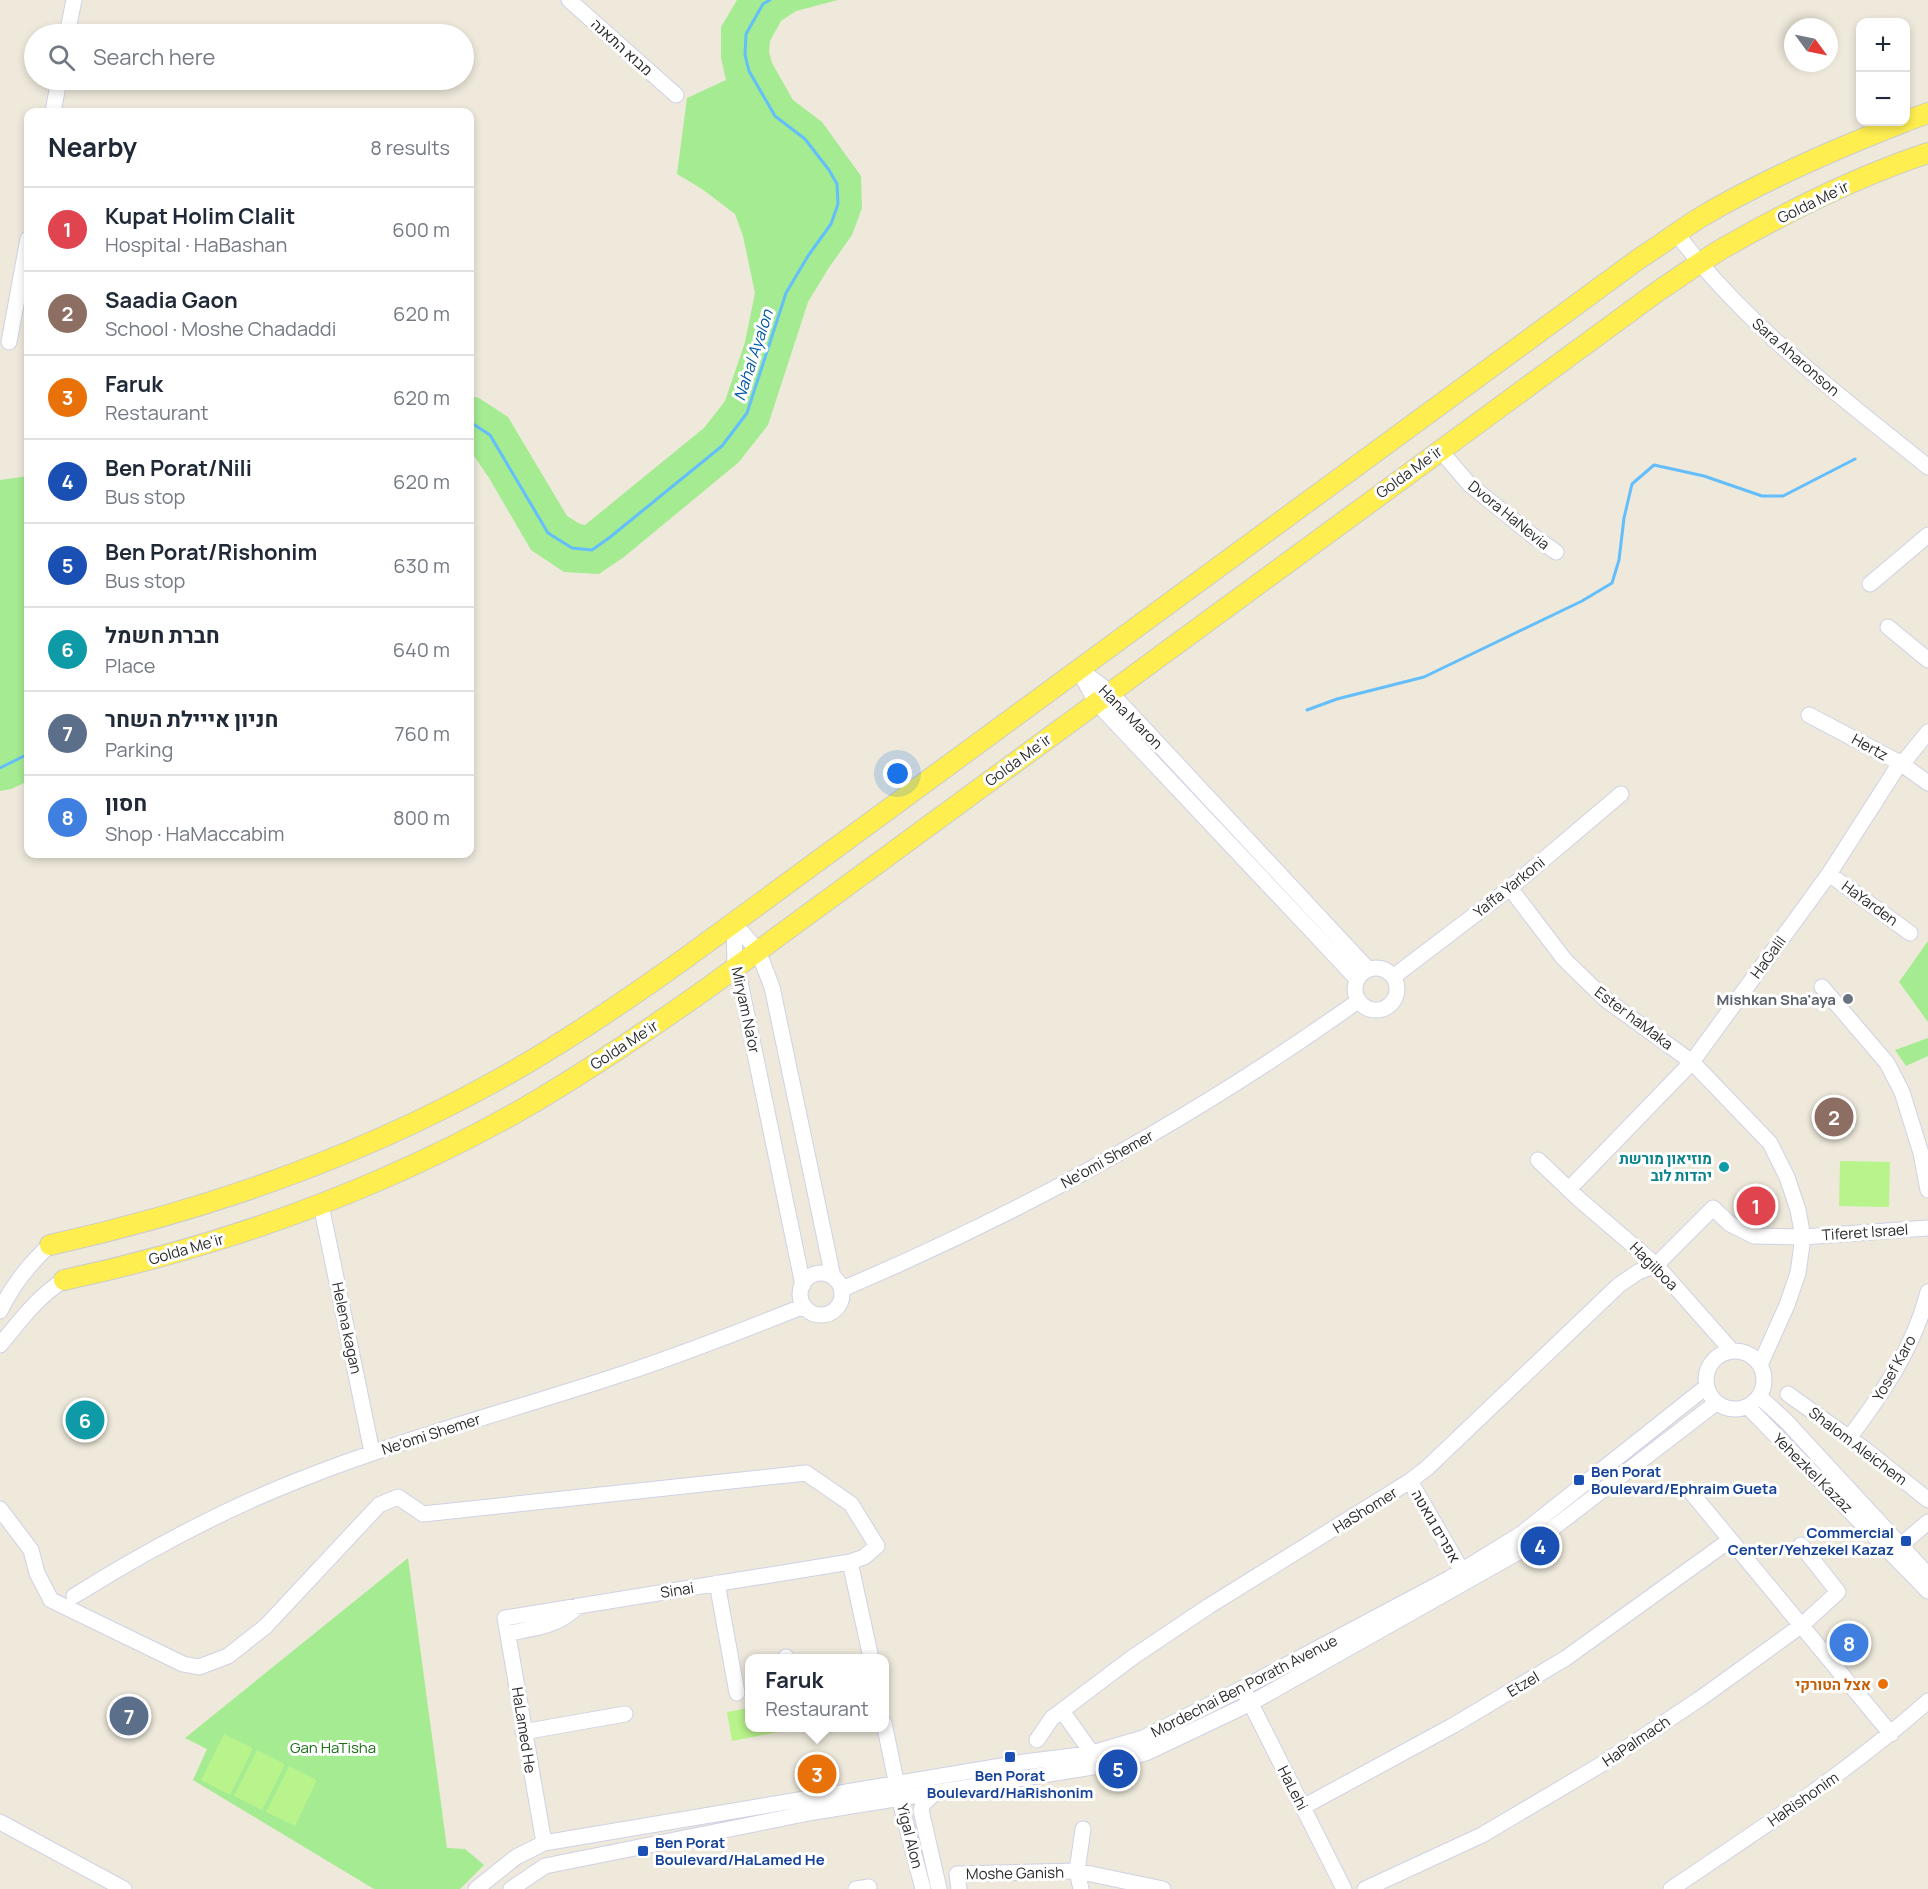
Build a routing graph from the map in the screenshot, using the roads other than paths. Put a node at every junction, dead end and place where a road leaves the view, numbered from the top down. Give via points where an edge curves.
1 (74, 0) edge
2 (568, 0) edge
3 (70, 24) edge
4 (57, 90) edge
5 (676, 95) dead end
6 (53, 108) edge
7 (1928, 113) edge
8 (1910, 119) edge
9 (1893, 126) edge
10 (1928, 153) edge
11 (1677, 234) junction
12 (24, 260) edge
13 (1699, 264) junction
14 (9, 342) dead end
15 (1440, 450) junction
16 (1928, 467) edge
17 (1928, 535) edge
18 (1556, 552) dead end
19 (1870, 584) dead end
20 (1888, 627) dead end
21 (1928, 660) edge
22 (1078, 669) junction
23 (1103, 697) junction
24 (1809, 715) dead end
25 (1928, 732) edge
26 (1900, 763) junction
27 (1928, 783) edge
28 (1621, 794) dead end
29 (1829, 874) junction
30 (1510, 888) junction
31 (734, 922) junction
32 (1910, 933) dead end
33 (758, 951) junction
34 (735, 967) junction
35 (1363, 974) junction
36 (1393, 977) junction
37 (1822, 987) dead end
38 (1358, 1000) junction
39 (1692, 1062) junction
40 (1925, 1153) edge
41 (1538, 1160) dead end
42 (1569, 1189) junction
43 (1928, 1190) edge
44 (321, 1204) junction
45 (1928, 1228) edge
46 (1803, 1237) junction
47 (50, 1245) joint
48 (1656, 1265) junction
49 (64, 1280) joint
50 (837, 1283) junction
51 (803, 1285) junction
52 (1928, 1292) edge
53 (804, 1306) junction
54 (0, 1311) edge
55 (0, 1345) edge
56 (1732, 1351) junction
57 (1760, 1365) junction
58 (1706, 1387) junction
59 (1788, 1394) dead end
60 (1760, 1397) junction
61 (1716, 1403) junction
62 (1748, 1407) junction
63 (1849, 1438) junction
64 (372, 1452) junction
65 (1410, 1481) junction
66 (1690, 1491) dead end
67 (1928, 1500) edge
68 (0, 1509) edge
69 (1928, 1522) edge
70 (1730, 1540) junction
71 (1801, 1545) dead end
72 (1901, 1545) junction
73 (850, 1562) junction
74 (1462, 1571) junction
75 (1928, 1575) edge
76 (717, 1583) junction
77 (1928, 1591) edge
78 (74, 1596) dead end
79 (578, 1606) junction
80 (505, 1618) joint
81 (1802, 1625) junction
82 (509, 1633) junction
83 (870, 1654) edge
84 (1243, 1688) junction
85 (737, 1693) dead end
86 (1928, 1701) edge
87 (1251, 1703) junction
88 (1062, 1711) junction
89 (625, 1714) dead end
90 (523, 1732) junction
91 (887, 1732) edge
92 (1891, 1734) junction
93 (1037, 1740) dead end
94 (1092, 1753) junction
95 (899, 1790) junction
96 (935, 1793) junction
97 (1303, 1807) junction
98 (0, 1822) edge
99 (1083, 1829) dead end
100 (544, 1843) junction
101 (1077, 1871) junction
102 (958, 1883) edge
103 (124, 1889) edge
104 (476, 1889) edge
105 (511, 1889) edge
106 (923, 1889) edge
107 (940, 1889) edge
108 (1081, 1889) edge
109 (1163, 1889) edge
110 (1344, 1889) edge
111 (1365, 1889) edge
112 (1671, 1889) edge

1 - 3 street
2 - 5 street, מבוא התאנה
4 - 6 street
7 - 8 main road
9 - 11 main road via 1770,180
10 - 13 main road, Golda Me'ir via 1787,214
11 - 13 street, Sara Aharonson
11 - 22 main road
12 - 14 street
13 - 15 main road, Golda Me'ir
13 - 16 street, Sara Aharonson via 1769,335
15 - 18 street, Dvora HaNevia via 1469,484
15 - 23 main road, Golda Me'ir
17 - 19 street
20 - 21 street
22 - 23 street, Hana Maron
22 - 31 main road
23 - 33 main road, Golda Me'ir
23 - 35 street, Hana Maron
24 - 26 street, Hertz
25 - 26 street, HaGalil
26 - 27 street, Hertz
26 - 29 street, HaGalil
28 - 30 street, Yaffa Yarkoni
29 - 32 street, HaYarden
29 - 39 street, HaGalil
30 - 36 street, Yaffa Yarkoni
30 - 39 street, Ester haMaka via 1564,960 1605,999
31 - 33 street, Miryam Na'or
31 - 34 street, Miryam Na'or
31 - 47 main road via 635,994 538,1056 401,1129 228,1198
33 - 34 main road, Golda Me'ir
33 - 50 street, Miryam Na'or via 772,987
34 - 44 main road, Golda Me'ir via 614,1053 527,1106 426,1158
34 - 51 street, Miryam Na'or
35 - 36 street via 1379,968
35 - 38 street via 1355,993
36 - 38 street via 1396,992 1387,1006 1372,1010
37 - 40 street via 1887,1064
38 - 50 street, Ne'omi Shemer via 1232,1085 1065,1183 916,1257
39 - 42 street, HaGalil
39 - 46 street, Ester haMaka via 1770,1143 1787,1177
40 - 43 street
41 - 42 street, Hagilboa
42 - 48 street, Hagilboa
44 - 49 main road, Golda Me'ir via 191,1249
44 - 64 street, Helena kagan
45 - 46 street, Tiferet Israel
46 - 48 street, Tiferet Israel via 1754,1236 1730,1224 1713,1208
46 - 57 street, Ester haMaka via 1798,1273
47 - 54 street via 24,1272
48 - 56 street, Hagilboa
48 - 65 street, HaShomer via 1619,1285
49 - 55 street via 27,1311
50 - 51 street via 825,1274 817,1274
50 - 53 street via 842,1298 833,1312 818,1315
51 - 53 street
52 - 63 street, Yosef Karo via 1905,1353 1878,1400
53 - 64 street, Ne'omi Shemer via 621,1374
56 - 57 street via 1746,1353
56 - 58 street via 1711,1363
57 - 60 street via 1765,1381
58 - 61 street
58 - 74 street, Mordechai Ben Porath Avenue via 1521,1534
59 - 63 street, Shalom Aleichem
60 - 62 street
60 - 72 street, Yehezkel Kazaz
61 - 62 street via 1731,1410
61 - 87 street, Mordechai Ben Porath Avenue via 1531,1545
62 - 77 street, Yehezkel Kazaz
63 - 67 street, Shalom Aleichem
64 - 78 street, Ne'omi Shemer via 209,1520
65 - 74 street, אפרים גואטה
65 - 88 street, HaShomer via 1209,1606
66 - 70 street
68 - 73 street via 31,1550 51,1600 183,1664 199,1667 228,1656 266,1626 379,1505 398,1497 423,1514 806,1473 851,1504 877,1546
69 - 72 street
70 - 81 street
70 - 97 street, Etzel via 1566,1658 1454,1725
71 - 81 street, HaPalmach via 1838,1592
72 - 75 street, Yehezkel Kazaz
73 - 76 street, Sinai
73 - 83 street
74 - 84 street, Mordechai Ben Porath Avenue
76 - 79 street, Sinai
76 - 85 street
79 - 80 street, Sinai
79 - 82 street via 554,1623
80 - 82 street, HaLamed He
81 - 92 street
81 - 111 street, HaPalmach via 1602,1764 1482,1835
82 - 90 street, HaLamed He
84 - 87 street, HaLehi
84 - 94 street, Mordechai Ben Porath Avenue via 1143,1738
86 - 92 street, HaRishonim
87 - 96 street, Mordechai Ben Porath Avenue via 1148,1752 1105,1765
87 - 97 street, HaLehi
88 - 93 street, HaShomer via 1052,1718
88 - 94 street
89 - 90 street
90 - 100 street, HaLamed He
91 - 95 street, Yigal Alon
92 - 112 street, HaRishonim via 1805,1799
94 - 95 street, Mordechai Ben Porath Avenue via 1024,1762
95 - 96 street, Mordechai Ben Porath Avenue
95 - 100 street, Mordechai Ben Porath Avenue
95 - 105 street, Mordechai Ben Porath Avenue via 814,1812 545,1866
95 - 106 street, Yigal Alon
96 - 107 street, Yigal Alon via 921,1810
97 - 110 street, HaLehi
98 - 103 street
99 - 101 street
100 - 104 street, Mordechai Ben Porath Avenue via 516,1857
101 - 102 street, Moshe Ganish via 957,1874
101 - 108 street
101 - 109 street, Moshe Ganish
102 - 107 street, Moshe Ganish

